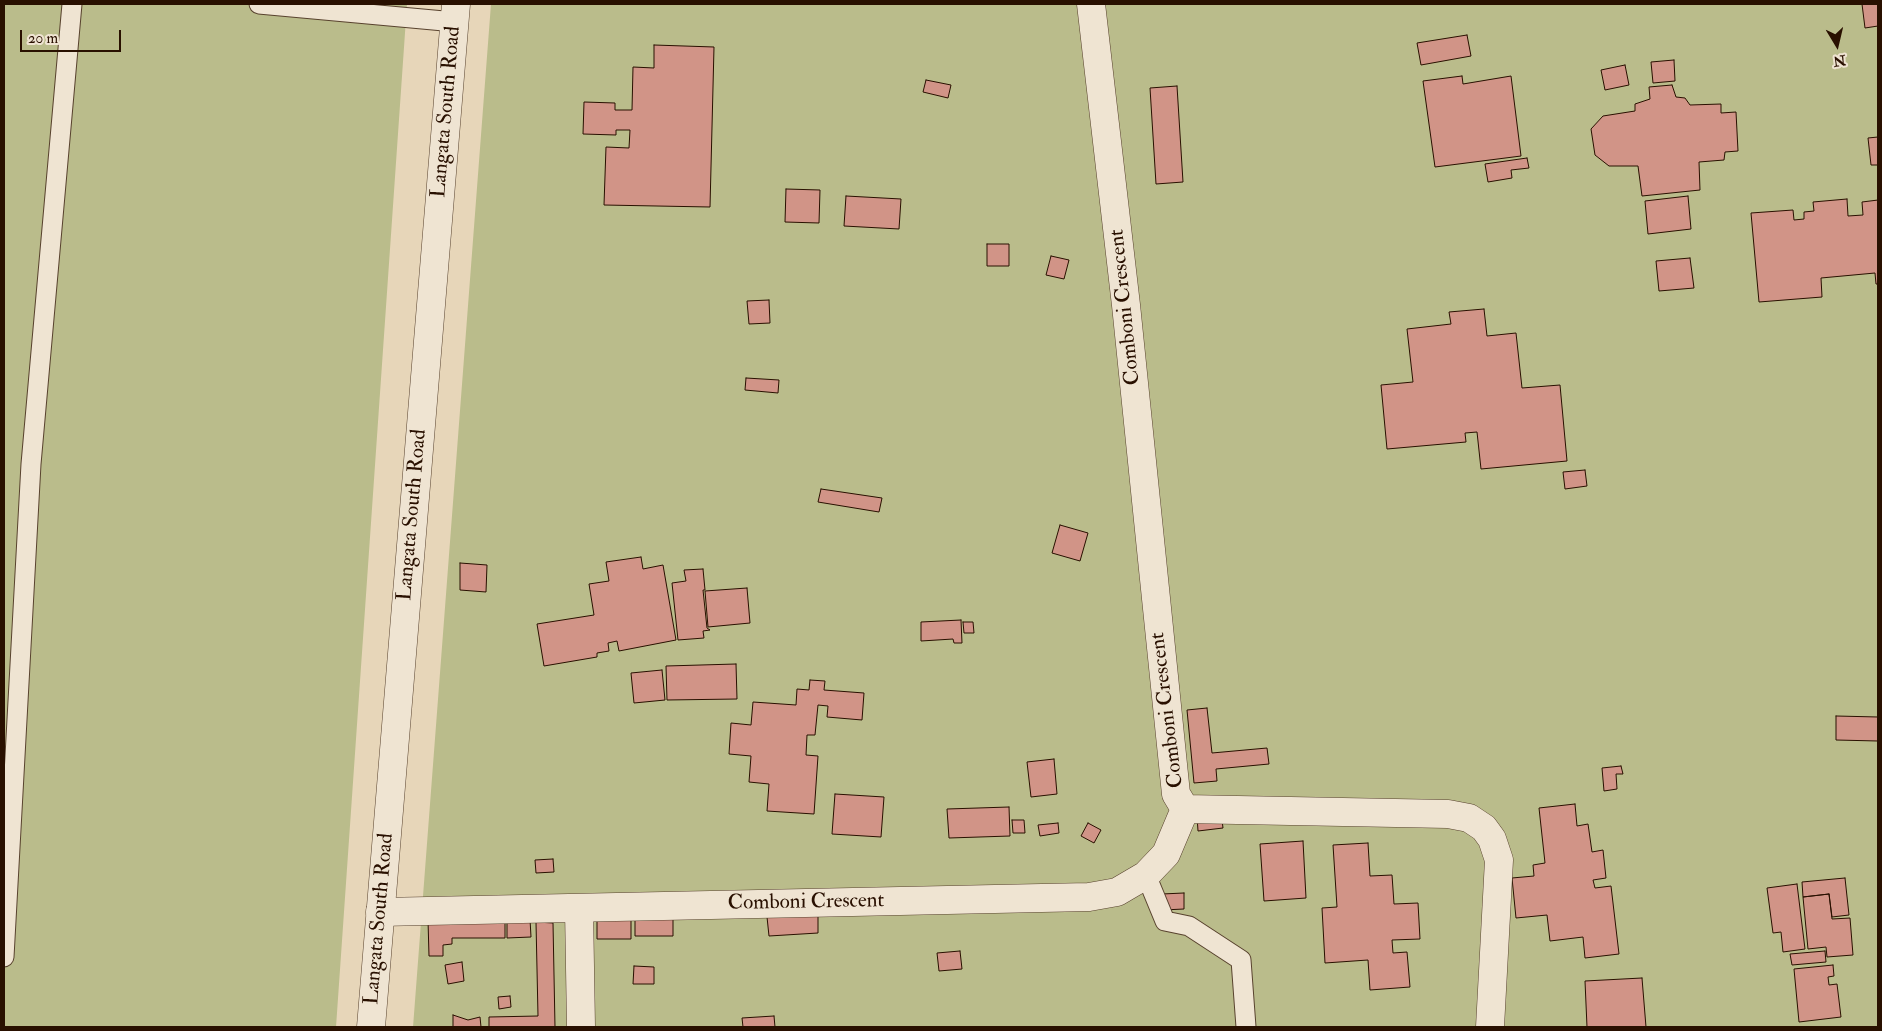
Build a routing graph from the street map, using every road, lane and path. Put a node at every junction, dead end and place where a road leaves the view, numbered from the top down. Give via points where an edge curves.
1 (72, 4) edge
2 (259, 4) edge
3 (1090, 4) edge
4 (456, 13) edge
5 (1185, 809) junction
6 (1146, 875) junction
7 (579, 908) junction
8 (380, 912) junction
9 (4, 957) edge
10 (371, 1027) edge
11 (581, 1027) edge
12 (1246, 1027) edge
13 (1490, 1027) edge

1 - 9 lane via 31,464
2 - 4 lane
3 - 5 street, Comboni Crescent via 1126,305 1176,794
4 - 8 street, Langata South Road
5 - 6 street, Comboni Crescent via 1166,854
5 - 13 street via 1448,814 1469,818 1484,828 1492,839 1499,860
6 - 7 street, Comboni Crescent via 1117,892 1089,897
6 - 12 lane via 1165,921 1189,926 1241,960
7 - 8 street, Comboni Crescent
7 - 11 street
8 - 10 street, Langata South Road

